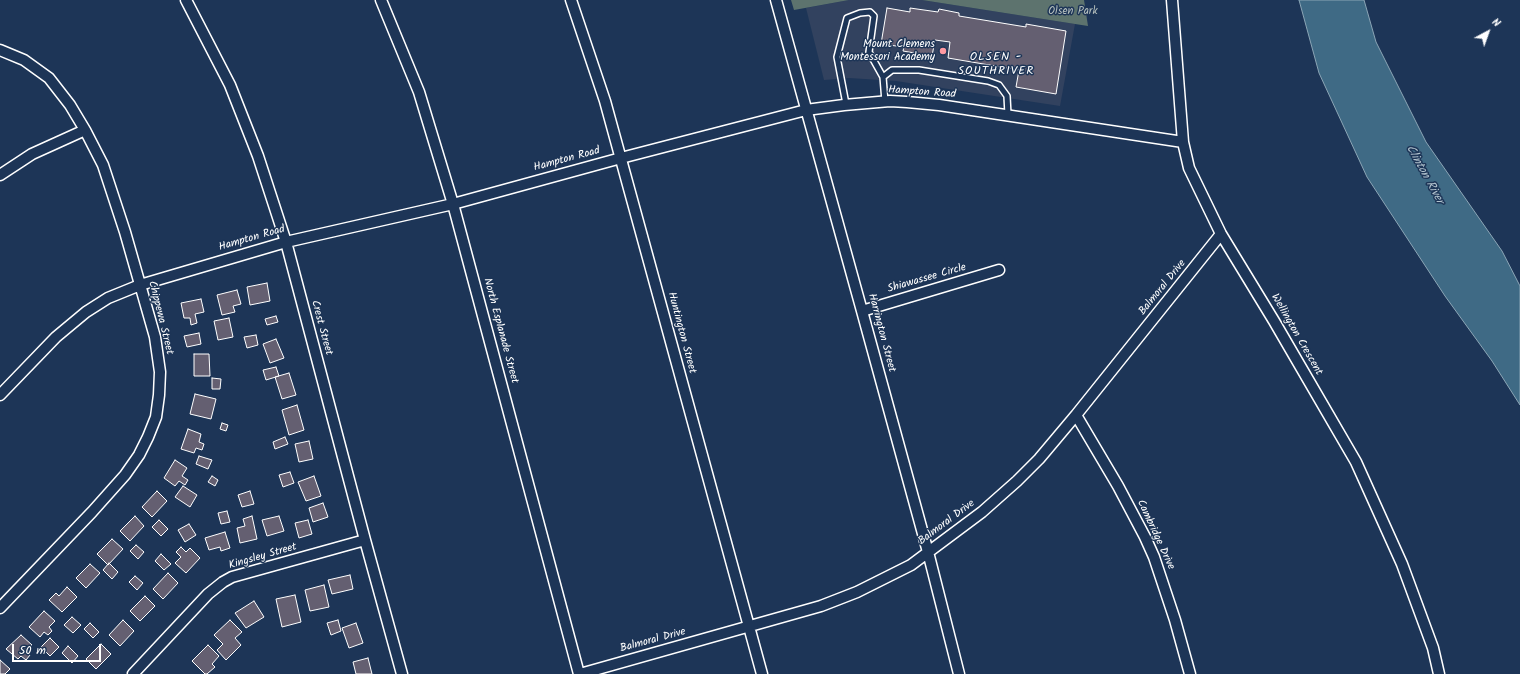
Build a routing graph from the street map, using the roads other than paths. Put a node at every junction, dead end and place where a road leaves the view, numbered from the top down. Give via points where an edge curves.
1 (186, 0) edge
2 (381, 0) edge
3 (571, 0) edge
4 (776, 0) edge
5 (1172, 0) edge
6 (0, 50) edge
7 (884, 77) junction
8 (885, 102) junction
9 (846, 104) junction
10 (806, 110) junction
11 (1008, 115) junction
12 (85, 130) junction
13 (1183, 142) junction
14 (621, 158) junction
15 (0, 175) edge
16 (453, 204) junction
17 (1222, 234) junction
18 (286, 242) junction
19 (999, 270) dead end
20 (140, 285) junction
21 (862, 311) junction
22 (0, 394) edge
23 (1076, 415) junction
24 (365, 540) junction
25 (928, 552) junction
26 (0, 608) edge
27 (749, 627) junction
28 (133, 674) edge
29 (402, 674) edge
30 (580, 674) edge
31 (762, 674) edge
32 (959, 674) edge
33 (1190, 674) edge
34 (1439, 674) edge

1 - 18 street, Crest Street via 230,85 258,156
2 - 16 street, North Esplanade Street via 419,92
3 - 14 street, Huntington Street
4 - 10 street, Harrington Street
5 - 13 street, Wellington Crescent
6 - 12 street, Chippewa Street via 24,60 48,78 70,105
7 - 8 lane
7 - 9 lane via 869,52 874,16 870,12 847,18 837,57
7 - 11 lane via 892,70 919,70 988,81 999,85 1007,96
8 - 9 street, Hampton Road
8 - 11 street, Hampton Road via 939,105
9 - 10 street, Hampton Road
10 - 14 street, Hampton Road
10 - 21 street, Harrington Street
11 - 13 street, Hampton Road
12 - 15 street via 32,154
12 - 20 street, Chippewa Street via 103,165 113,193
13 - 17 street, Wellington Crescent via 1189,168
14 - 16 street, Hampton Road
14 - 27 street, Huntington Street
16 - 18 street, Hampton Road
16 - 30 street, North Esplanade Street
17 - 23 street, Balmoral Drive
17 - 34 street, Wellington Crescent via 1356,462 1402,564
18 - 20 street, Hampton Road
18 - 24 street, Crest Street
19 - 21 street, Shiawassee Circle
20 - 22 street, Hampton Road via 108,298 86,312 56,337
20 - 26 street, Chippewa Street via 155,337 160,372 156,417 148,437 125,475
21 - 25 street, Harrington Street
23 - 25 street, Balmoral Drive via 1017,481 982,512
23 - 33 street, Cambridge Drive via 1118,486 1151,551 1176,620
24 - 28 street, Kingsley Street via 232,577 223,582 208,594
24 - 29 street, Crest Street
25 - 27 street, Balmoral Drive via 911,565 857,592 821,606
25 - 32 street, Harrington Street
27 - 30 street, Balmoral Drive
27 - 31 street, Huntington Street

